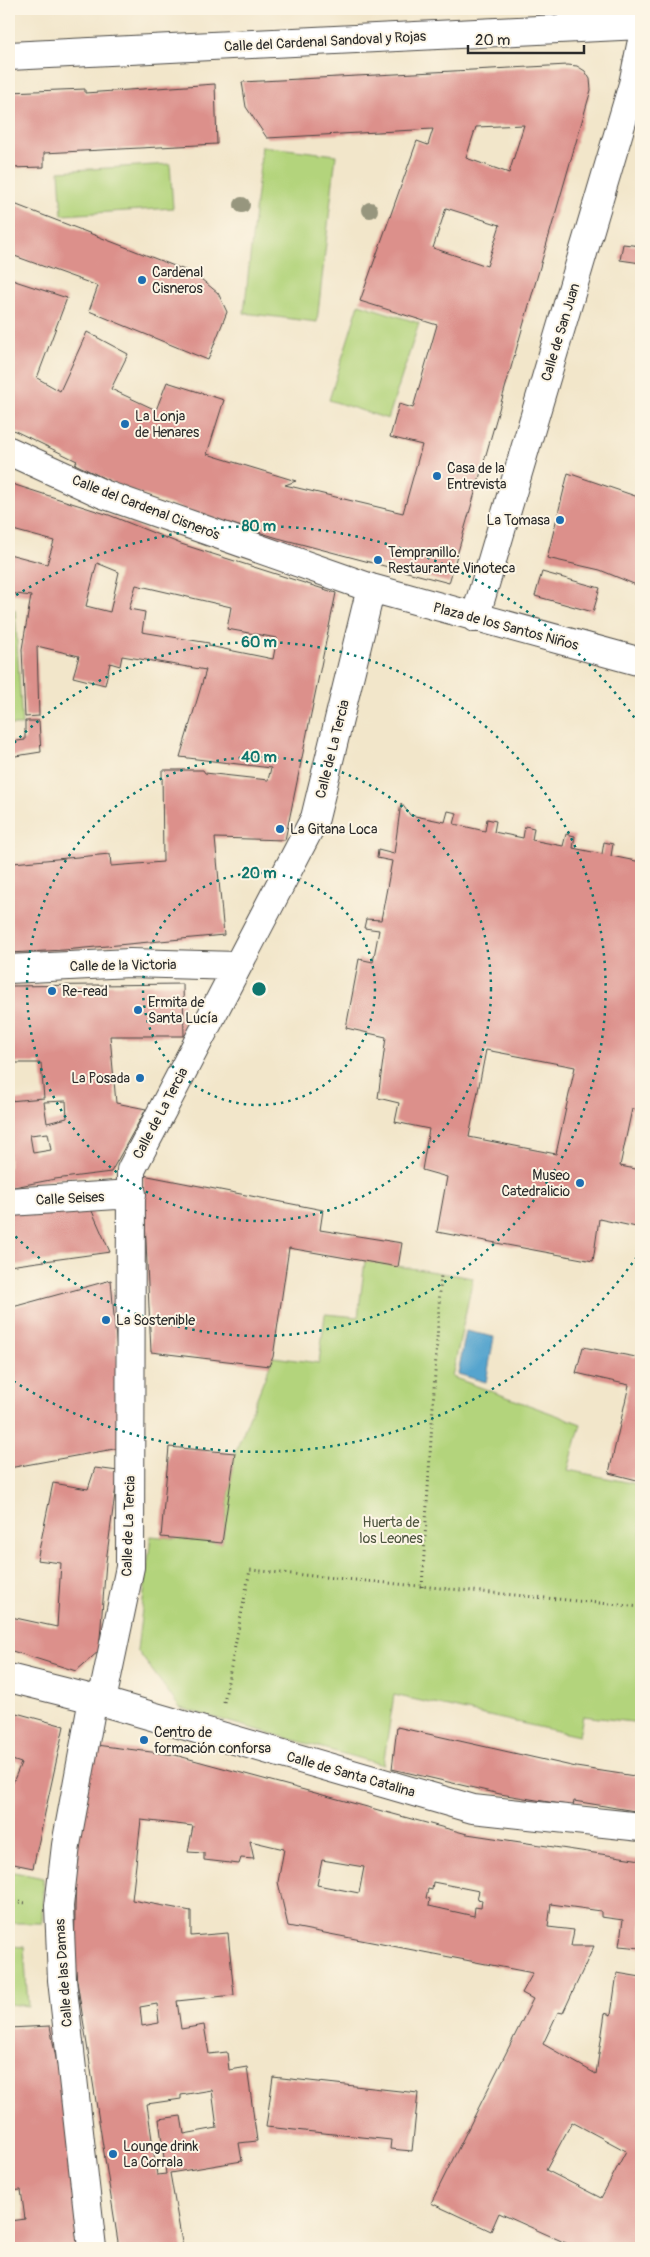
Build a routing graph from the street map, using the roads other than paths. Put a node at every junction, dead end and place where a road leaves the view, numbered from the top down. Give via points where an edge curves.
1 (641, 25) edge
2 (641, 45) edge
3 (9, 56) edge
4 (9, 451) edge
5 (372, 588) junction
6 (475, 618) junction
7 (641, 662) edge
8 (237, 966) junction
9 (9, 968) edge
10 (132, 1194) junction
11 (9, 1202) edge
12 (9, 1678) edge
13 (93, 1699) junction
14 (641, 1827) edge
15 (92, 2248) edge

1 - 3 street, Calle del Cardenal Sandoval y Rojas
2 - 6 street, Calle de San Juan via 633,84
4 - 5 street, Calle del Cardenal Cisneros via 103,494
5 - 6 street, Plaza de los Santos Niños
5 - 8 street, Calle de La Tercia via 315,818
6 - 7 street, Plaza de los Santos Niños
8 - 9 street, Calle de la Victoria via 130,963
8 - 10 street, Calle de La Tercia via 130,1170
10 - 11 street, Calle Seises
10 - 13 street, Calle de La Tercia via 130,1566 104,1690
12 - 13 street, Calle de Santa Catalina
13 - 14 street, Calle de Santa Catalina via 473,1809
13 - 15 street, Calle de las Damas via 58,1906 62,1980

